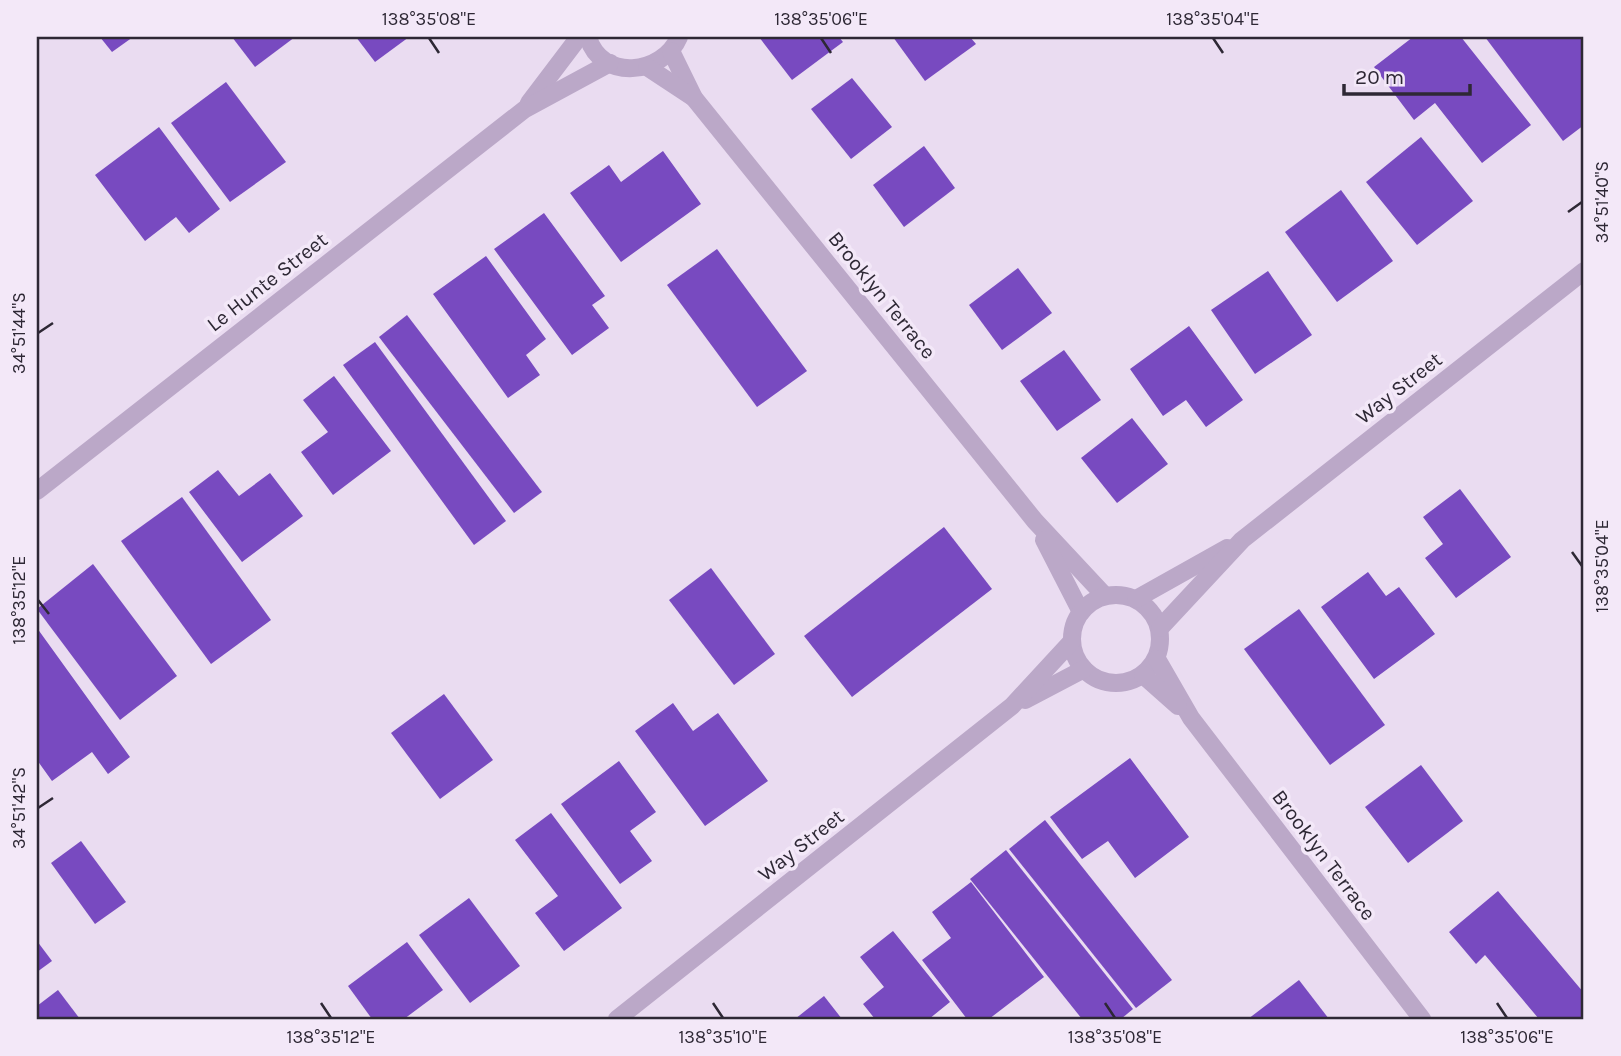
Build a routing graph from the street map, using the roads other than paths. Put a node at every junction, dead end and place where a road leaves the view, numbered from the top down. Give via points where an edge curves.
1 (579, 37) edge
2 (588, 37) edge
3 (675, 44) edge
4 (610, 63) junction
5 (647, 67) junction
6 (694, 98) junction
7 (525, 109) junction
8 (1584, 271) edge
9 (37, 491) edge
10 (1035, 521) junction
11 (1242, 540) junction
12 (1105, 596) junction
13 (1136, 599) junction
14 (1081, 612) junction
15 (1160, 628) junction
16 (1072, 641) junction
17 (1157, 659) junction
18 (1083, 669) junction
19 (1143, 676) junction
20 (1012, 706) junction
21 (1191, 718) junction
22 (617, 1019) edge
23 (1422, 1019) edge

1 - 7 street, Le Hunte Street
2 - 4 street
3 - 5 street via 660,61
3 - 6 street, Brooklyn Terrace
4 - 5 street via 621,68
4 - 7 street, Le Hunte Street
5 - 6 street, Brooklyn Terrace
6 - 10 street, Brooklyn Terrace
7 - 9 street, Le Hunte Street
8 - 11 street, Way Street
10 - 12 street, Brooklyn Terrace
10 - 14 street, Brooklyn Terrace
11 - 13 street, Way Street
11 - 15 street, Way Street
12 - 13 street
12 - 14 street
13 - 15 street via 1154,614
14 - 16 street
15 - 17 street
16 - 18 street
16 - 20 street, Way Street
17 - 19 street
17 - 21 street, Brooklyn Terrace
18 - 19 street via 1098,680 1113,683
18 - 20 street, Way Street
19 - 21 street, Brooklyn Terrace
20 - 22 street, Way Street
21 - 23 street, Brooklyn Terrace

